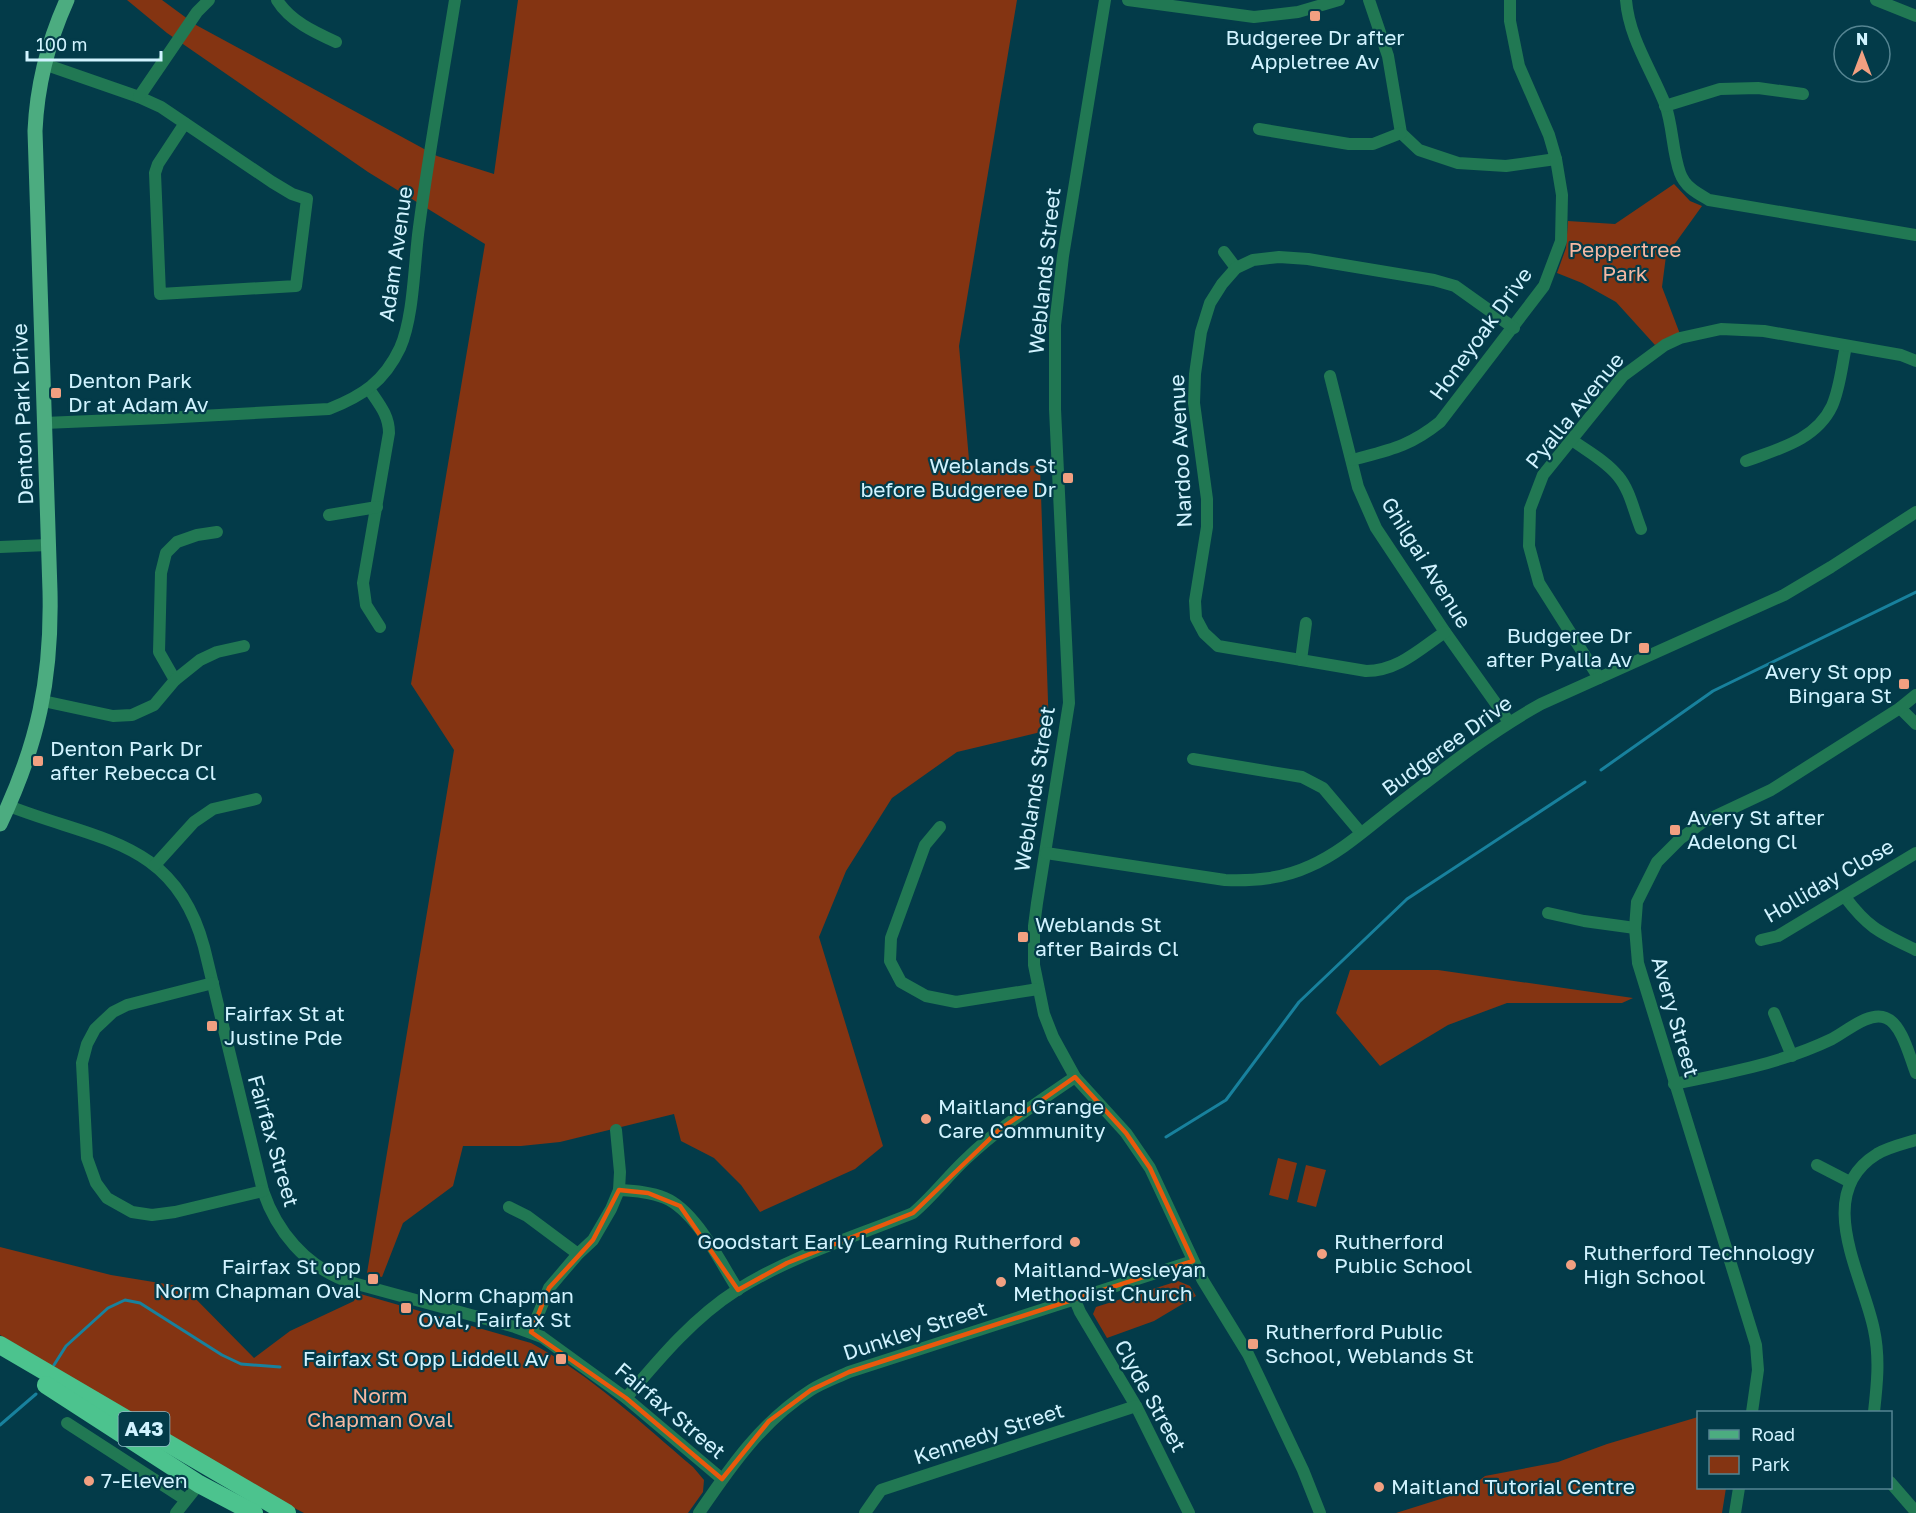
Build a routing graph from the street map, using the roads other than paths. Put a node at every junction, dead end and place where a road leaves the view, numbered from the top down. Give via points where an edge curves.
1 (67, 0) edge
2 (208, 0) edge
3 (277, 0) edge
4 (455, 0) edge
5 (1105, 0) edge
6 (1128, 0) edge
7 (1339, 0) edge
8 (1369, 0) edge
9 (1510, 0) edge
10 (1626, 0) edge
11 (1876, 0) edge
12 (1916, 16) edge
13 (336, 42) dead end
14 (44, 64) junction
15 (1803, 94) dead end
16 (139, 97) junction
17 (1665, 106) junction
18 (185, 123) junction
19 (1259, 129) dead end
20 (1401, 133) junction
21 (1556, 159) junction
22 (1916, 235) edge
23 (1224, 252) dead end
24 (1236, 268) junction
25 (1514, 328) junction
26 (1846, 346) junction
27 (1916, 361) edge
28 (1330, 376) dead end
29 (369, 389) junction
30 (44, 423) junction
31 (1572, 440) junction
32 (1352, 460) junction
33 (1747, 462) dead end
34 (376, 507) junction
35 (1916, 512) edge
36 (329, 515) dead end
37 (1641, 529) dead end
38 (217, 532) dead end
39 (48, 545) junction
40 (0, 547) edge
41 (1306, 623) dead end
42 (380, 627) dead end
43 (1445, 632) junction
44 (244, 646) dead end
45 (1301, 660) junction
46 (1599, 678) junction
47 (175, 680) junction
48 (1916, 695) edge
49 (43, 701) junction
50 (1900, 708) junction
51 (1509, 722) junction
52 (1916, 724) edge
53 (1193, 759) dead end
54 (256, 799) dead end
55 (9, 806) junction
56 (0, 824) edge
57 (940, 827) dead end
58 (1361, 833) junction
59 (1046, 853) junction
60 (1916, 853) edge
61 (155, 865) junction
62 (1845, 897) junction
63 (1548, 913) dead end
64 (1635, 928) junction
65 (1761, 940) dead end
66 (1916, 950) edge
67 (213, 983) junction
68 (1038, 989) junction
69 (1774, 1012) dead end
70 (1792, 1056) junction
71 (1916, 1073) edge
72 (1076, 1077) junction
73 (1674, 1084) junction
74 (616, 1130) dead end
75 (1916, 1140) edge
76 (1816, 1165) dead end
77 (1850, 1182) junction
78 (619, 1190) junction
79 (263, 1191) junction
80 (509, 1207) dead end
81 (578, 1254) junction
82 (1193, 1261) junction
83 (738, 1290) junction
84 (1075, 1300) junction
85 (531, 1332) junction
86 (0, 1345) edge
87 (0, 1357) edge
88 (626, 1398) junction
89 (1136, 1406) junction
90 (1752, 1411) edge
91 (1875, 1411) edge
92 (67, 1423) dead end
93 (152, 1434) junction
94 (722, 1479) junction
95 (199, 1484) junction
96 (1892, 1484) edge
97 (1739, 1489) edge
98 (186, 1500) junction
99 (1916, 1512) edge
100 (176, 1513) edge
101 (254, 1513) edge
102 (287, 1513) edge
103 (699, 1513) edge
104 (865, 1513) edge
105 (1189, 1513) edge
106 (1320, 1513) edge
107 (1735, 1513) edge

1 - 14 main road, Denton Park Drive
2 - 16 street
3 - 13 street via 289,16
4 - 29 street, Adam Avenue via 420,216 407,327 391,364
5 - 59 street, Weblands Street via 1055,325 1055,409 1069,693
6 - 7 street via 1254,17 1298,12
8 - 20 street via 1388,56
9 - 21 street, Honeyoak Drive via 1519,66
10 - 17 street via 1634,39
11 - 12 street
14 - 16 street
14 - 30 main road, Denton Park Drive via 35,113 34,146
15 - 17 street via 1720,88
16 - 18 street
17 - 22 street via 1680,174 1691,190 1709,200
18 - 18 street via 272,182 307,199 296,286 160,294 155,173
19 - 20 street via 1350,144 1373,144
20 - 21 street via 1419,150 1458,163 1506,166
21 - 25 street, Honeyoak Drive via 1562,195 1561,241 1544,286
23 - 24 street
24 - 25 street via 1253,260 1279,257 1434,280 1455,286
24 - 45 street, Nardoo Avenue via 1210,303 1195,374 1194,403 1207,499 1196,618 1218,646
25 - 32 street, Honeyoak Drive via 1440,422 1405,446
26 - 27 street, Pyalla Avenue
26 - 31 street, Pyalla Avenue via 1764,331 1721,329 1680,338 1658,349 1623,376
26 - 33 street via 1832,407 1823,420 1796,442
28 - 32 street, Ghilgai Avenue
29 - 30 street, Adam Avenue via 329,408 303,411
29 - 34 street via 389,422
30 - 39 main road, Denton Park Drive
31 - 37 street via 1619,476
31 - 46 street, Pyalla Avenue via 1543,475 1530,509 1528,546 1539,583
32 - 43 street, Ghilgai Avenue via 1358,487 1376,528
34 - 36 street
34 - 42 street via 363,583 366,605
35 - 46 street, Budgeree Drive via 1784,595
38 - 47 street via 177,542 166,553 161,573 159,652
39 - 40 street
39 - 49 main road, Denton Park Drive via 51,629
41 - 45 street
43 - 45 street, Nardoo Avenue via 1398,665 1381,671
43 - 51 street, Ghilgai Avenue
44 - 47 street via 217,652
46 - 51 street, Budgeree Drive
47 - 49 street via 154,705 132,715 113,716
48 - 50 street, Avery Street
49 - 55 main road, Denton Park Drive via 28,758
50 - 52 street
50 - 64 street, Avery Street via 1771,790 1703,822 1680,839 1657,862 1637,902
51 - 58 street, Budgeree Drive
53 - 58 street via 1302,777 1323,788
54 - 61 street via 213,809 195,822
55 - 56 main road, Denton Park Drive
55 - 61 street, Fairfax Street via 104,838
57 - 68 street via 925,845 891,938 890,961 901,982 926,996 956,1002
58 - 59 street, Budgeree Drive via 1308,867 1249,881
59 - 68 street, Weblands Street via 1034,926
60 - 62 street, Holliday Close
61 - 67 street, Fairfax Street via 177,888 198,924
62 - 65 street, Holliday Close via 1778,936
62 - 66 street via 1869,925
63 - 64 street
64 - 73 street, Avery Street via 1638,963
67 - 79 street, Fairfax Street
67 - 79 street via 127,1005 95,1029 85,1049 82,1068 87,1158 96,1184 107,1198 132,1212 175,1212
68 - 72 street, Weblands Street via 1053,1037
69 - 70 street
70 - 71 street via 1869,1017 1885,1017 1893,1022 1904,1041
70 - 73 street via 1751,1069
72 - 82 street, Weblands Street via 1138,1148
72 - 83 street via 999,1130 913,1213 787,1263
73 - 90 street, Avery Street via 1756,1346 1758,1370
74 - 78 street
75 - 77 street via 1875,1155
76 - 77 street
77 - 91 street via 1844,1201 1846,1233 1877,1344
78 - 81 street via 604,1225
78 - 83 street via 648,1193 680,1206 691,1216
79 - 85 street, Fairfax Street via 271,1213 288,1239 314,1264 335,1277
80 - 81 street
81 - 85 street via 549,1288
82 - 84 street, Dunkley Street
82 - 106 street, Weblands Street via 1248,1354 1304,1470
83 - 88 street via 687,1330
84 - 89 street, Clyde Street
84 - 94 street, Dunkley Street via 849,1372 812,1390 770,1421
85 - 88 street, Fairfax Street via 555,1345
86 - 93 highway, A43
87 - 95 highway, A43
88 - 94 street, Fairfax Street
89 - 104 street, Kennedy Street via 881,1490
89 - 105 street, Clyde Street
92 - 98 street
93 - 95 highway via 165,1449 196,1469
93 - 102 highway, A43
94 - 103 street, Dunkley Street
95 - 98 street
95 - 101 highway, A43
96 - 99 street
97 - 107 street
98 - 100 street

